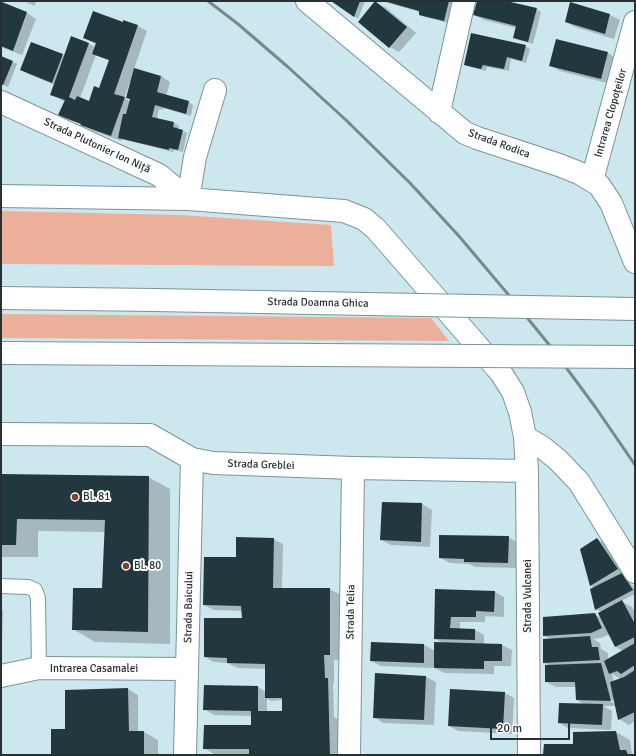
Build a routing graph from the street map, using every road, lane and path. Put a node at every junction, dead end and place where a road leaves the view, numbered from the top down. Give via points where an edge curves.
1 (307, 1) edge
2 (464, 1) edge
3 (635, 22) edge
4 (214, 90) dead end
5 (1, 102) edge
6 (439, 112) junction
7 (592, 180) junction
8 (1, 196) edge
9 (188, 199) junction
10 (635, 262) edge
11 (1, 298) edge
12 (635, 309) edge
13 (1, 353) edge
14 (635, 357) edge
15 (1, 434) edge
16 (525, 437) junction
17 (192, 459) junction
18 (353, 468) junction
19 (527, 471) junction
20 (635, 572) edge
21 (1, 586) edge
22 (39, 668) junction
23 (187, 669) junction
24 (1, 676) edge
25 (185, 755) edge
26 (348, 755) edge
27 (529, 755) edge

1 - 6 street, Strada Rodica
2 - 6 street
3 - 7 street, Intrarea Clopoțeilor
4 - 9 street via 195,157
5 - 9 street, Strada Plutonier Ion Niță via 159,175
6 - 7 street, Strada Rodica via 465,133 559,165
7 - 10 street, Strada Rodica via 600,185 611,203
8 - 9 street, Strada Vulcanei
9 - 16 street, Strada Vulcanei via 344,211 364,219 376,229 501,373 513,392
11 - 12 street, Strada Doamna Ghica, bridge
13 - 14 street, bridge
15 - 17 street, Strada Greblei via 150,435
16 - 19 street, Strada Vulcanei
16 - 20 street via 558,460 579,482
17 - 18 street, Strada Greblei via 213,463
17 - 23 street, Strada Baicului
18 - 19 street, Strada Greblei
18 - 26 street, Strada Telia
19 - 27 street, Strada Vulcanei
21 - 22 lane via 28,587 35,590 38,598
22 - 23 street, Intrarea Casamalei
22 - 24 street, Intrarea Casamalei
23 - 25 street, Strada Baicului

